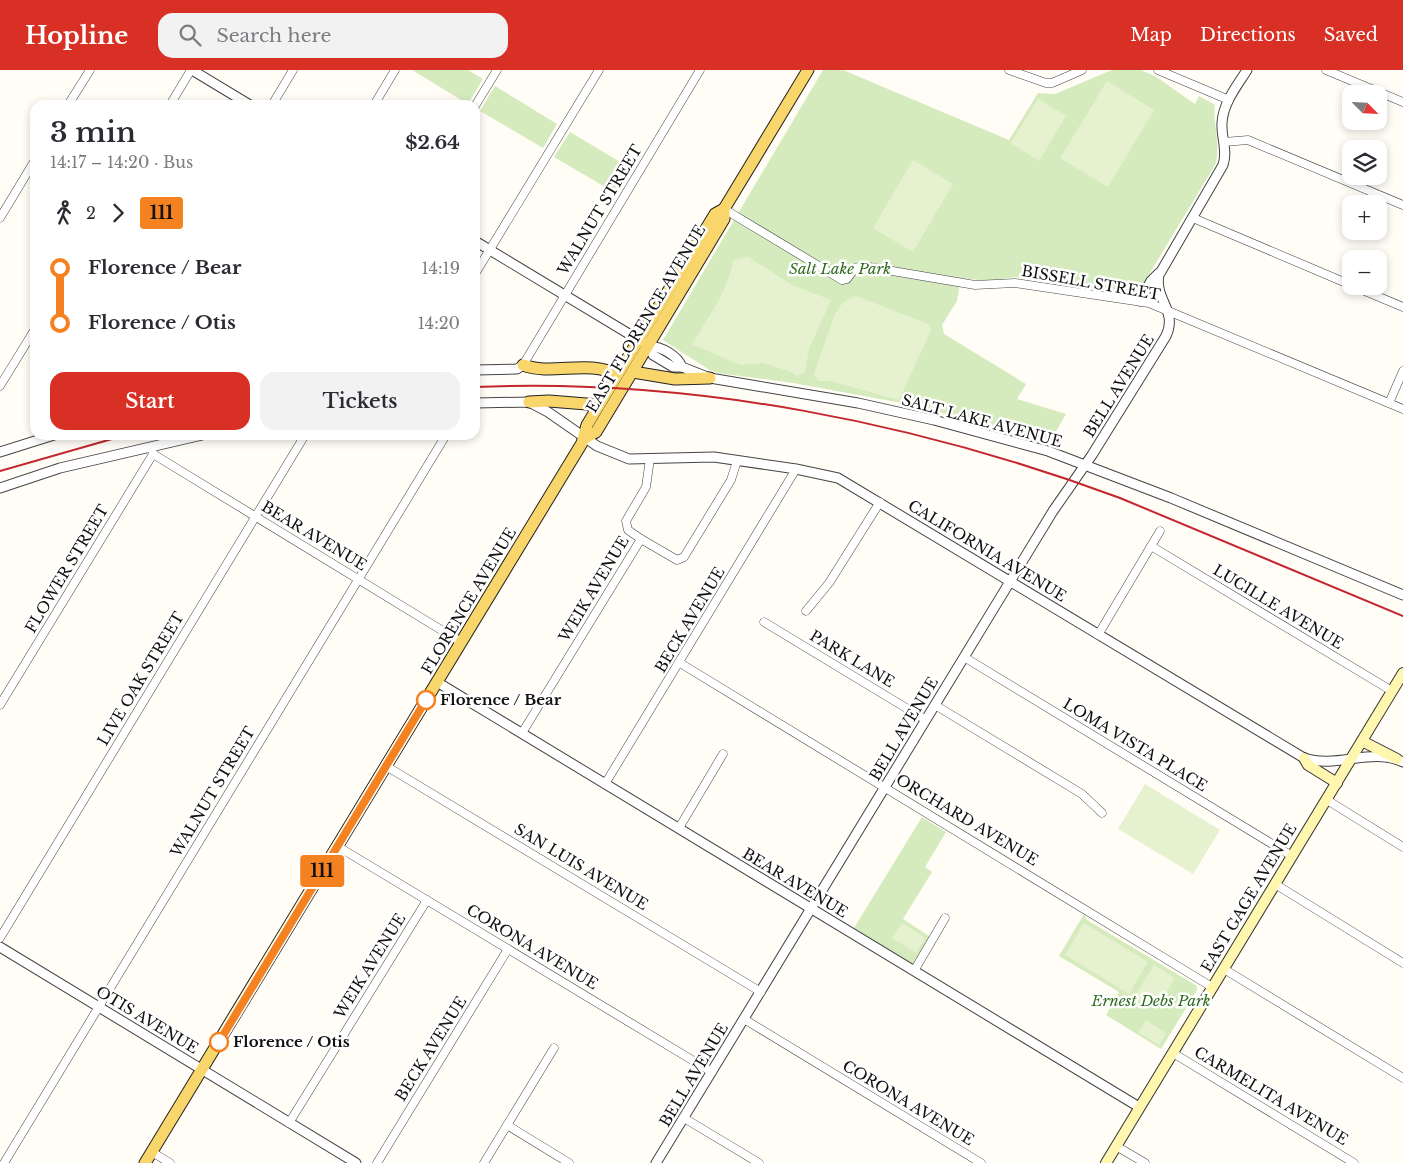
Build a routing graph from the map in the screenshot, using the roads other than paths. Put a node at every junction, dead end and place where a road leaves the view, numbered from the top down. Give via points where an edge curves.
1 (90, 70) edge
2 (192, 70) edge
3 (293, 70) edge
4 (395, 70) edge
5 (497, 70) edge
6 (598, 70) edge
7 (700, 70) edge
8 (808, 70) edge
9 (1009, 70) edge
10 (1082, 70) edge
11 (1158, 70) edge
12 (1247, 70) edge
13 (1326, 70) edge
14 (71, 100) edge
15 (173, 100) edge
16 (242, 100) edge
17 (275, 100) edge
18 (377, 100) edge
19 (479, 100) edge
20 (1228, 100) junction
21 (1403, 102) edge
22 (1224, 142) junction
23 (30, 168) edge
24 (1403, 204) edge
25 (724, 209) junction
26 (0, 218) edge
27 (1193, 218) junction
28 (480, 244) edge
29 (490, 250) junction
30 (480, 266) edge
31 (1161, 271) junction
32 (1342, 282) edge
33 (565, 295) junction
34 (1374, 295) edge
35 (1140, 301) junction
36 (1403, 307) edge
37 (1168, 310) junction
38 (30, 336) edge
39 (638, 339) junction
40 (649, 346) junction
41 (523, 364) junction
42 (480, 370) edge
43 (1403, 371) edge
44 (633, 372) junction
45 (617, 375) junction
46 (710, 378) junction
47 (0, 386) edge
48 (530, 402) junction
49 (480, 403) edge
50 (1390, 403) junction
51 (599, 405) junction
52 (1403, 409) edge
53 (585, 438) junction
54 (38, 440) edge
55 (185, 440) edge
56 (302, 440) edge
57 (443, 440) edge
58 (152, 450) junction
59 (0, 452) edge
60 (650, 460) junction
61 (737, 461) junction
62 (1086, 465) junction
63 (796, 469) junction
64 (0, 488) edge
65 (880, 502) junction
66 (256, 517) junction
67 (1160, 532) dead end
68 (641, 539) junction
69 (1151, 546) junction
70 (358, 579) junction
71 (1011, 581) junction
72 (1403, 595) edge
73 (806, 611) dead end
74 (764, 622) dead end
75 (1098, 635) junction
76 (461, 642) junction
77 (964, 657) junction
78 (680, 663) junction
79 (1403, 673) edge
80 (437, 682) junction
81 (1392, 691) junction
82 (0, 705) edge
83 (935, 705) junction
84 (926, 720) junction
85 (522, 734) junction
86 (1362, 741) junction
87 (723, 754) dead end
88 (1304, 758) junction
89 (1350, 760) junction
90 (1400, 760) edge
91 (386, 766) junction
92 (1336, 783) junction
93 (605, 784) junction
94 (885, 787) junction
95 (1327, 800) junction
96 (1102, 813) dead end
97 (679, 828) junction
98 (338, 846) junction
99 (1403, 847) edge
100 (1292, 856) junction
101 (1275, 884) junction
102 (427, 900) junction
103 (811, 908) junction
104 (945, 918) dead end
105 (0, 938) edge
106 (0, 947) edge
107 (508, 949) junction
108 (1403, 963) edge
109 (1224, 969) junction
110 (914, 971) junction
111 (1212, 987) junction
112 (761, 992) junction
113 (99, 1007) junction
114 (744, 1019) junction
115 (554, 1048) dead end
116 (1173, 1052) junction
117 (202, 1069) junction
118 (712, 1072) junction
119 (1403, 1078) edge
120 (1140, 1107) junction
121 (684, 1118) junction
122 (289, 1123) junction
123 (507, 1125) junction
124 (1116, 1146) junction
125 (152, 1152) junction
126 (4, 1163) edge
127 (145, 1163) edge
128 (170, 1163) edge
129 (356, 1163) edge
130 (377, 1163) edge
131 (484, 1163) edge
132 (569, 1163) edge
133 (656, 1163) edge
134 (759, 1163) edge
135 (981, 1163) edge
136 (1106, 1163) edge
137 (1146, 1163) edge
138 (1354, 1163) edge

1 - 14 street
2 - 15 street
2 - 16 street
3 - 17 street
4 - 18 street
5 - 19 street
6 - 29 street
7 - 33 street, WALNUT STREET
8 - 25 main road, EAST FLORENCE AVENUE
9 - 10 street via 1046,84
11 - 20 street
12 - 20 street
13 - 21 street
20 - 22 street via 1222,124
22 - 24 street via 1248,140
22 - 27 street via 1223,165
23 - 26 street
25 - 35 street, BISSELL STREET via 842,280 847,279 855,268 863,266 975,285 1015,283
25 - 39 main road, EAST FLORENCE AVENUE via 715,214
25 - 40 main road, EAST FLORENCE AVENUE via 724,219
27 - 31 street
27 - 32 street
28 - 29 street
29 - 30 street
29 - 33 street
31 - 35 street
31 - 37 street via 1158,286
33 - 39 street
33 - 41 street, WALNUT STREET
34 - 36 street
35 - 37 street, BISSELL STREET
37 - 50 street, BISSELL STREET
37 - 62 street, BELL AVENUE via 1171,322 1166,336
38 - 47 street
39 - 40 street
39 - 45 main road, EAST FLORENCE AVENUE
40 - 44 main road, EAST FLORENCE AVENUE
40 - 46 street, SALT LAKE AVENUE via 658,346 679,359 682,367
41 - 42 street via 517,369
41 - 45 main road via 545,368 598,369
43 - 50 street
44 - 46 main road via 675,378
44 - 53 main road, EAST FLORENCE AVENUE via 596,432
45 - 51 main road, EAST FLORENCE AVENUE
46 - 62 street, SALT LAKE AVENUE via 909,414 1017,442
48 - 49 street
48 - 51 main road
48 - 53 street
50 - 52 street, BISSELL STREET
51 - 53 main road, EAST FLORENCE AVENUE via 587,425
53 - 60 street, CALIFORNIA AVENUE via 618,456
53 - 76 main road, FLORENCE AVENUE
54 - 59 street
55 - 58 street
56 - 66 street, LIVE OAK STREET
57 - 70 street, WALNUT STREET
58 - 64 street via 60,468
58 - 66 street, BEAR AVENUE
58 - 82 street, FLOWER STREET
60 - 61 street, CALIFORNIA AVENUE via 693,456
60 - 68 street, WEIK AVENUE via 646,486 626,521 628,530
61 - 63 street, CALIFORNIA AVENUE
61 - 68 street via 731,480 684,557 677,560
62 - 71 street, BELL AVENUE via 1064,492
62 - 72 street, SALT LAKE AVENUE
63 - 65 street, CALIFORNIA AVENUE via 838,478
63 - 78 street, BECK AVENUE
65 - 71 street, CALIFORNIA AVENUE
65 - 73 street via 829,583
66 - 70 street, BEAR AVENUE
66 - 105 street, LIVE OAK STREET
67 - 69 street
68 - 85 street, WEIK AVENUE
69 - 75 street
69 - 81 street, LUCILLE AVENUE
70 - 76 street, BEAR AVENUE
70 - 113 street, WALNUT STREET
71 - 75 street, CALIFORNIA AVENUE
71 - 77 street, BELL AVENUE
74 - 84 street, PARK LANE
75 - 88 street, CALIFORNIA AVENUE
76 - 80 main road, FLORENCE AVENUE
77 - 83 street, BELL AVENUE
77 - 100 street, LOMA VISTA PLACE
78 - 93 street, BECK AVENUE
78 - 94 street, ORCHARD AVENUE
79 - 81 main road, EAST GAGE AVENUE
80 - 85 street, BEAR AVENUE
80 - 91 main road, FLORENCE AVENUE
81 - 86 main road, EAST GAGE AVENUE
83 - 84 street, BELL AVENUE
83 - 96 street via 1082,794
84 - 94 street, BELL AVENUE
85 - 93 street, BEAR AVENUE
86 - 89 main road, EAST GAGE AVENUE
86 - 90 main road
87 - 97 street
88 - 89 street, CALIFORNIA AVENUE via 1329,763
88 - 92 main road via 1308,766
89 - 90 street, CALIFORNIA AVENUE via 1384,756
89 - 92 main road, EAST GAGE AVENUE
91 - 98 main road, FLORENCE AVENUE
91 - 112 street, SAN LUIS AVENUE
92 - 95 main road, EAST GAGE AVENUE
93 - 97 street, BEAR AVENUE
94 - 103 street, BELL AVENUE
94 - 111 street, ORCHARD AVENUE
95 - 99 street
95 - 100 main road, EAST GAGE AVENUE
97 - 103 street, BEAR AVENUE
98 - 102 street, CORONA AVENUE
98 - 117 main road, FLORENCE AVENUE
100 - 101 main road, EAST GAGE AVENUE
101 - 108 street
101 - 109 main road, EAST GAGE AVENUE
102 - 107 street, CORONA AVENUE
102 - 122 street, WEIK AVENUE
103 - 110 street, BEAR AVENUE
103 - 112 street, BELL AVENUE
104 - 110 street
106 - 113 street, OTIS AVENUE
107 - 118 street, CORONA AVENUE
107 - 130 street, BECK AVENUE
109 - 111 main road, EAST GAGE AVENUE
109 - 119 street
110 - 120 street, BEAR AVENUE
111 - 116 main road, EAST GAGE AVENUE
112 - 114 street, BELL AVENUE
113 - 117 street, OTIS AVENUE
113 - 126 street, WALNUT STREET
114 - 118 street, BELL AVENUE
114 - 135 street, CORONA AVENUE
115 - 123 street
116 - 120 main road, EAST GAGE AVENUE
116 - 138 street, CARMELITA AVENUE
117 - 122 street, OTIS AVENUE
117 - 125 main road, FLORENCE AVENUE
118 - 121 street, BELL AVENUE
120 - 124 main road, EAST GAGE AVENUE
121 - 133 street, BELL AVENUE
121 - 134 street
122 - 129 street, OTIS AVENUE
123 - 131 street
123 - 132 street
124 - 136 main road, EAST GAGE AVENUE
124 - 137 street
125 - 127 main road, FLORENCE AVENUE
125 - 128 street

